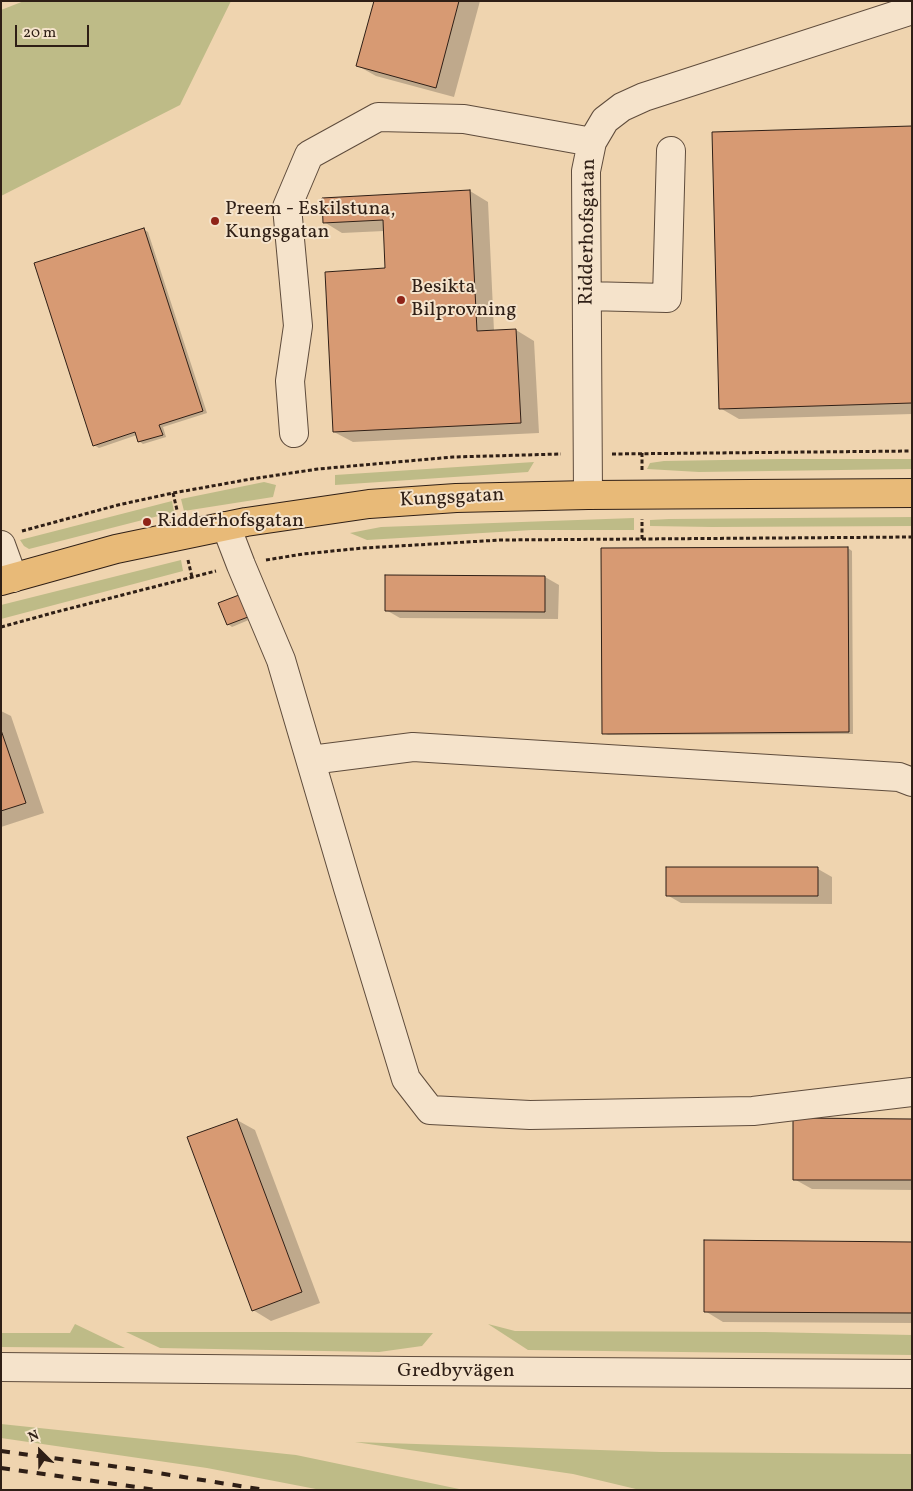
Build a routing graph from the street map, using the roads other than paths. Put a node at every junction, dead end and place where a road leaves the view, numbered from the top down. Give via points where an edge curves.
1 (912, 10) edge
2 (592, 142) junction
3 (671, 151) dead end
4 (587, 296) junction
5 (294, 433) dead end
6 (912, 493) edge
7 (588, 495) junction
8 (226, 526) junction
9 (10, 538) edge
10 (7, 580) edge
11 (311, 760) junction
12 (912, 782) edge
13 (912, 1092) edge
14 (1, 1367) edge
15 (912, 1374) edge

1 - 2 street, Ridderhofsgatan via 644,96 605,120
2 - 4 street, Ridderhofsgatan via 586,172
2 - 5 street via 464,118 378,117 309,156 287,207 298,326 290,381
3 - 4 street via 668,298
4 - 7 street, Ridderhofsgatan
6 - 7 main road, Kungsgatan
7 - 8 main road, Kungsgatan via 369,504
8 - 10 main road, Kungsgatan via 116,549
8 - 11 street via 281,660
9 - 10 street
11 - 12 street via 413,748 899,778
11 - 13 street via 406,1079 430,1110 530,1115 753,1111
14 - 15 street, Gredbyvägen

